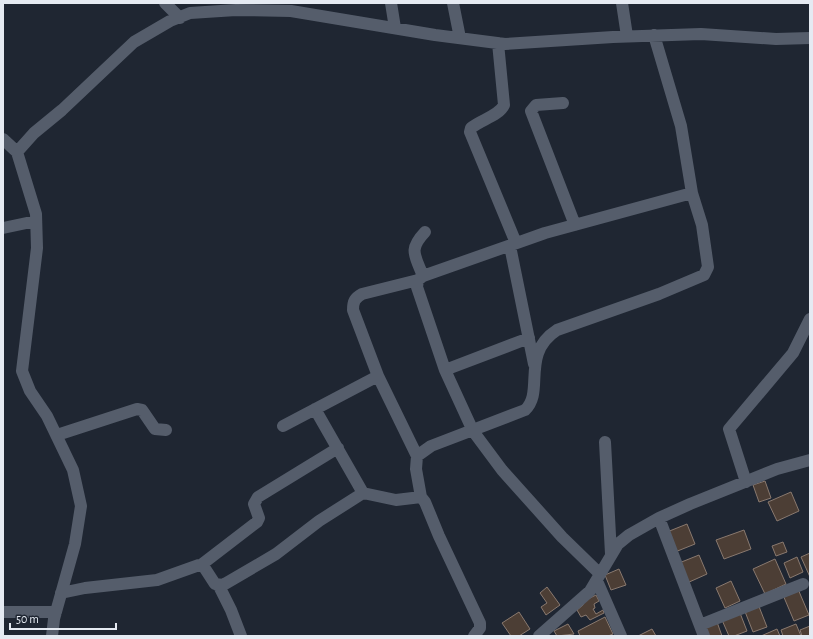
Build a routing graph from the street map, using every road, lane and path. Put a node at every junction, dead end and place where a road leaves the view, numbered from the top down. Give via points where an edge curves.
1 (165, 3) edge
2 (391, 3) edge
3 (453, 3) edge
4 (622, 3) edge
5 (180, 18) junction
6 (395, 28) junction
7 (654, 35) junction
8 (627, 36) junction
9 (460, 38) junction
10 (810, 38) edge
11 (498, 43) junction
12 (563, 103) dead end
13 (3, 139) edge
14 (17, 152) junction
15 (692, 193) junction
16 (36, 221) junction
17 (575, 225) junction
18 (3, 228) edge
19 (425, 232) dead end
20 (513, 245) junction
21 (420, 278) junction
22 (810, 319) edge
23 (529, 338) junction
24 (534, 366) junction
25 (445, 370) junction
26 (378, 376) junction
27 (315, 409) junction
28 (283, 426) dead end
29 (166, 430) dead end
30 (473, 432) junction
31 (57, 435) junction
32 (604, 442) dead end
33 (338, 448) junction
34 (417, 456) junction
35 (810, 460) edge
36 (746, 482) junction
37 (363, 493) junction
38 (421, 497) junction
39 (659, 518) junction
40 (611, 554) junction
41 (201, 565) junction
42 (598, 577) junction
43 (804, 584) dead end
44 (219, 586) junction
45 (61, 593) junction
46 (3, 612) edge
47 (56, 612) junction
48 (702, 631) edge
49 (52, 636) edge
50 (241, 636) edge
51 (474, 636) edge
52 (539, 636) edge
53 (621, 636) edge

1 - 5 street
2 - 6 street
3 - 9 street
4 - 8 street
5 - 6 street via 190,13 236,10 291,11
5 - 14 street via 134,42 34,133
6 - 9 street
7 - 8 street
7 - 10 street
7 - 15 street via 681,126
8 - 11 street
9 - 11 street
11 - 20 street via 504,105 502,109 475,124 470,132
12 - 17 street via 536,105 531,111
13 - 14 street
14 - 16 street
15 - 17 street
15 - 24 street via 702,225 708,267 704,275 659,294 557,330 548,335 540,345
16 - 18 street
16 - 31 street via 37,248 22,371 30,391 48,416
17 - 20 street
19 - 21 street via 414,247
20 - 21 street
20 - 23 street
21 - 25 street via 417,287
21 - 26 street via 356,297 353,310
22 - 36 street via 792,353 729,429
23 - 24 street
23 - 25 street
24 - 30 street via 532,402 528,407
25 - 30 street
26 - 27 street
26 - 34 street
27 - 28 street
27 - 33 street
29 - 31 street via 155,429 142,410 137,409
30 - 34 street via 431,446
30 - 42 street via 502,470
31 - 45 street via 73,470 81,506 75,544
32 - 40 street
33 - 37 street
33 - 41 street via 258,498 254,504 257,522
34 - 38 street via 416,469
35 - 36 street via 777,469
36 - 39 street
37 - 38 street via 396,500
37 - 44 street via 319,521 276,554
38 - 51 street via 480,623 480,628
39 - 40 street via 629,535
39 - 48 street
40 - 42 street
41 - 44 street
41 - 45 street via 157,580
42 - 52 street via 590,591
42 - 53 street
43 - 48 street
44 - 50 street
45 - 47 street
46 - 47 street
47 - 49 street

